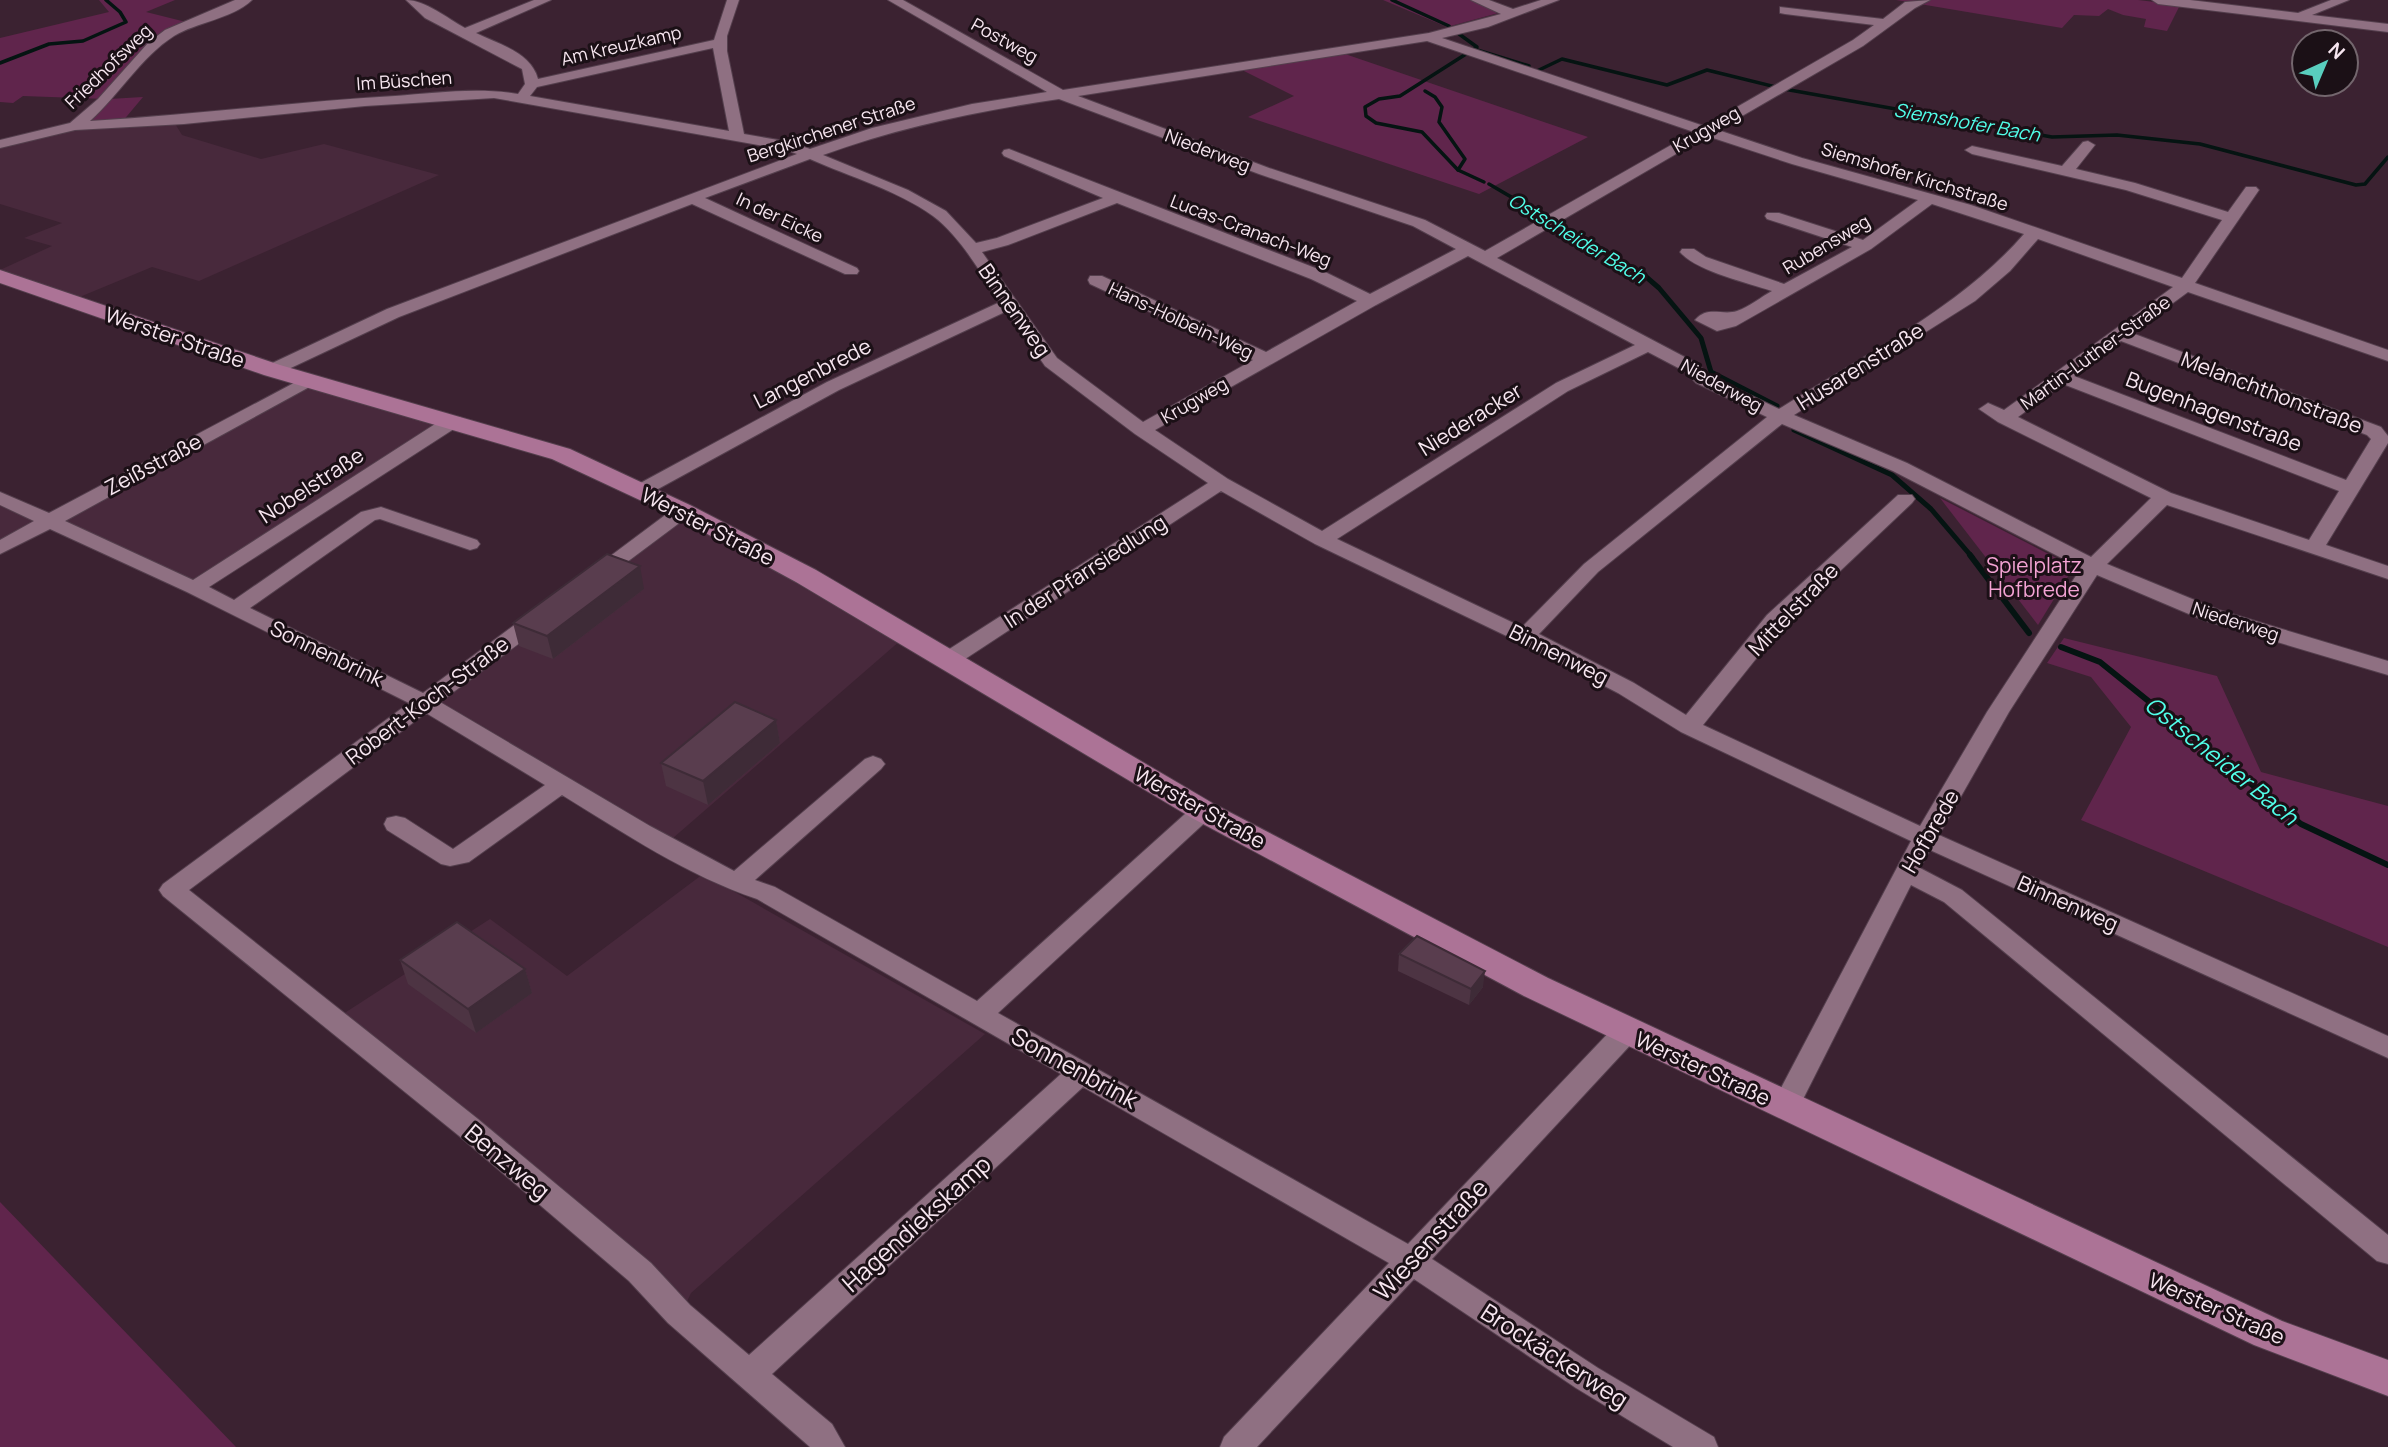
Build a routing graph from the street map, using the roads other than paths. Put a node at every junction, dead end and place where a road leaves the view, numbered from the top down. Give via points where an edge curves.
1 (246, 0) edge
2 (412, 0) edge
3 (545, 0) edge
4 (733, 0) edge
5 (894, 0) edge
6 (1477, 0) edge
7 (1553, 0) edge
8 (1924, 0) edge
9 (2158, 0) edge
10 (2343, 0) edge
11 (1785, 10) dead end
12 (1514, 15) junction
13 (2304, 18) junction
14 (1885, 23) junction
15 (2388, 28) edge
16 (466, 32) junction
17 (1429, 37) junction
18 (719, 43) junction
19 (532, 84) junction
20 (1060, 94) junction
21 (520, 98) junction
22 (75, 126) junction
23 (1702, 131) junction
24 (737, 135) junction
25 (0, 144) edge
26 (2088, 145) dead end
27 (1972, 149) dead end
28 (1009, 153) dead end
29 (809, 154) junction
30 (2066, 171) junction
31 (2251, 190) dead end
32 (692, 198) junction
33 (1117, 198) junction
34 (1930, 198) junction
35 (1773, 216) dead end
36 (2231, 218) junction
37 (2034, 233) junction
38 (1865, 246) junction
39 (972, 249) junction
40 (1467, 250) junction
41 (1688, 252) dead end
42 (1487, 257) junction
43 (851, 271) dead end
44 (0, 276) edge
45 (1096, 280) dead end
46 (2185, 286) junction
47 (1787, 290) junction
48 (1370, 301) junction
49 (1009, 304) junction
50 (1738, 317) dead end
51 (2120, 335) junction
52 (1648, 345) junction
53 (2388, 356) edge
54 (1266, 359) junction
55 (272, 370) junction
56 (2062, 377) junction
57 (307, 381) junction
58 (1780, 416) junction
59 (453, 421) junction
60 (1142, 430) junction
61 (1221, 484) junction
62 (2349, 488) junction
63 (640, 491) junction
64 (2164, 497) junction
65 (0, 498) edge
66 (1905, 499) dead end
67 (683, 511) junction
68 (47, 522) junction
69 (1322, 540) junction
70 (470, 544) dead end
71 (0, 548) edge
72 (2314, 548) junction
73 (2093, 566) junction
74 (2388, 573) edge
75 (582, 586) edge
76 (194, 588) junction
77 (559, 602) edge
78 (236, 608) junction
79 (1525, 636) junction
80 (948, 660) junction
81 (2388, 668) edge
82 (424, 702) junction
83 (1689, 727) junction
84 (873, 764) dead end
85 (562, 785) junction
86 (1203, 811) junction
87 (396, 824) dead end
88 (1925, 838) junction
89 (1906, 871) junction
90 (736, 883) junction
91 (172, 890) joint
92 (980, 1014) junction
93 (1626, 1032) junction
94 (2388, 1048) edge
95 (1082, 1071) junction
96 (1785, 1107) junction
97 (2388, 1252) edge
98 (1410, 1260) junction
99 (750, 1375) junction
100 (2388, 1378) edge
101 (830, 1447) edge
102 (1236, 1447) edge
103 (1702, 1447) edge

1 - 22 street, Friedhofsweg via 170,33
2 - 16 street via 430,15
3 - 16 street
4 - 18 street
5 - 20 street, Postweg
6 - 12 street
7 - 12 street, Bergkirchener Straße
8 - 14 street, Krugweg
9 - 13 street
10 - 13 street via 2305,13
11 - 14 street
12 - 17 street, Bergkirchener Straße
13 - 15 street
14 - 23 street, Krugweg via 1858,43
16 - 19 street via 518,59 528,67
17 - 20 street, Bergkirchener Straße
17 - 23 street, Siemshofer Kirchstraße
18 - 19 street, Am Kreuzkamp
18 - 24 street
19 - 21 street
20 - 29 street, Bergkirchener Straße via 923,118
20 - 40 street, Niederweg via 1419,223
21 - 22 street, Im Büschen via 466,95
21 - 24 street, Im Büschen
22 - 25 street, Im Büschen
23 - 34 street, Siemshofer Kirchstraße
23 - 42 street, Krugweg
24 - 29 street, Im Büschen
26 - 30 street
27 - 30 street
28 - 33 street, Lucas-Cranach-Weg
29 - 32 street, Bergkirchener Straße
29 - 39 street, Binnenweg via 920,202 940,214
30 - 36 street
31 - 36 street, Martin-Luther-Straße
32 - 43 street, In der Eicke
32 - 55 street, Bergkirchener Straße via 393,313
33 - 39 street
33 - 48 street, Lucas-Cranach-Weg via 1317,275
34 - 37 street, Siemshofer Kirchstraße
34 - 38 street, Rubensweg
35 - 38 street
36 - 46 street, Martin-Luther-Straße
37 - 46 street, Siemshofer Kirchstraße
37 - 58 street, Husarenstraße via 2004,268 1969,297
38 - 47 street, Rubensweg
39 - 49 street, Binnenweg
40 - 42 street, Niederweg
40 - 48 street, Krugweg
41 - 47 street
42 - 52 street, Niederweg
44 - 55 main road, Werster Straße
45 - 54 street, Hans-Holbein-Weg
46 - 51 street, Martin-Luther-Straße
46 - 53 street, Siemshofer Kirchstraße
47 - 50 street, Rubensweg
48 - 54 street, Krugweg
49 - 60 street, Binnenweg via 1051,362
49 - 63 street, Langenbrede via 833,386
51 - 56 street, Martin-Luther-Straße
51 - 62 street, Melanchthonstraße via 2374,431 2381,439
52 - 58 street, Niederweg via 1692,368 1702,379
52 - 69 street, Niederacker via 1563,387
54 - 60 street, Krugweg
55 - 57 main road, Werster Straße
56 - 62 street, Bugenhagenstraße
56 - 64 street, Martin-Luther-Straße via 1996,414
57 - 59 main road, Werster Straße
57 - 68 street, Zeißstraße
58 - 73 street, Niederweg via 1900,467
58 - 79 street, Husarenstraße via 1591,568
59 - 63 main road, Werster Straße via 561,454
59 - 76 street, Nobelstraße
60 - 61 street, Binnenweg
61 - 69 street, Binnenweg
61 - 80 street, In der Pfarrsiedlung
62 - 72 street, Melanchthonstraße
63 - 67 main road, Werster Straße
64 - 72 street
64 - 73 street
65 - 68 street, Sonnenbrink
66 - 83 street, Mittelstraße via 1775,620
67 - 75 street
67 - 80 main road, Werster Straße via 806,576
68 - 71 street, Zeißstraße
68 - 76 street, Sonnenbrink
69 - 79 street, Binnenweg
70 - 78 street, Sonnenbrink via 381,513 368,516
72 - 74 street
73 - 81 street, Niederweg via 2211,615
73 - 88 street, Hofbrede via 1998,712
76 - 78 street, Sonnenbrink
77 - 82 street, Robert-Koch-Straße
78 - 82 street, Sonnenbrink
79 - 83 street, Binnenweg via 1626,688
80 - 86 main road, Werster Straße
82 - 85 street, Sonnenbrink
82 - 91 street, Robert-Koch-Straße
83 - 88 street, Binnenweg
84 - 90 street
85 - 87 street via 460,856 450,858
85 - 90 street, Sonnenbrink
86 - 92 street
86 - 93 main road, Werster Straße
88 - 89 street, Hofbrede
88 - 94 street, Binnenweg
89 - 96 street, Hofbrede
89 - 97 street via 1953,896
90 - 92 street, Sonnenbrink via 766,892
91 - 99 street, Benzweg via 478,1136 640,1272 679,1314
92 - 95 street, Sonnenbrink
93 - 96 main road, Werster Straße
93 - 98 street, Wiesenstraße
95 - 98 street, Sonnenbrink
95 - 99 street, Hagendiekskamp
96 - 100 main road, Werster Straße via 2268,1333
98 - 102 street, Wiesenstraße
98 - 103 street, Brockäckerweg via 1587,1378
99 - 101 street, Benzweg

